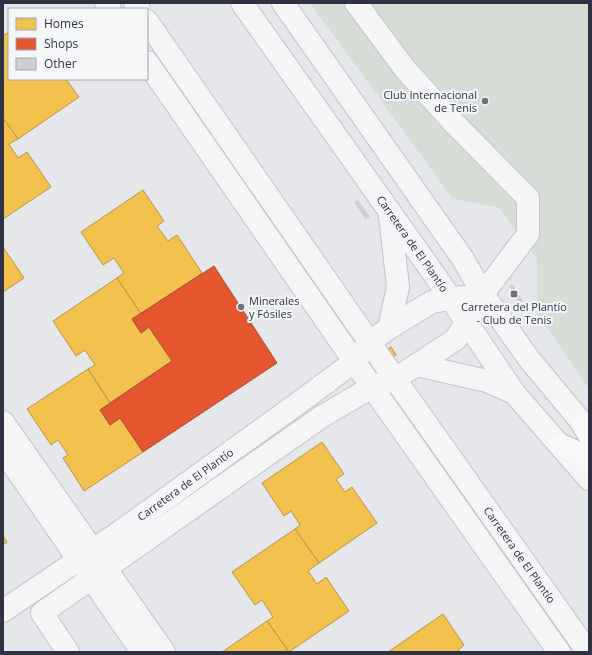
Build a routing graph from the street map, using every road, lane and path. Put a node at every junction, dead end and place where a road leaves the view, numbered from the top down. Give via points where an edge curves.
1 (242, 3) edge
2 (283, 3) edge
3 (356, 3) edge
4 (148, 22) edge
5 (148, 63) edge
6 (389, 210) junction
7 (483, 294) junction
8 (451, 299) junction
9 (466, 323) junction
10 (389, 328) junction
11 (370, 342) junction
12 (354, 361) junction
13 (416, 365) junction
14 (395, 379) junction
15 (372, 387) junction
16 (516, 394) junction
17 (3, 422) edge
18 (587, 430) edge
19 (561, 445) junction
20 (3, 450) edge
21 (589, 458) edge
22 (589, 479) edge
23 (86, 555) junction
24 (98, 574) junction
25 (3, 611) edge
26 (68, 652) edge
27 (142, 652) edge
28 (164, 652) edge
29 (559, 652) edge
30 (588, 652) edge

1 - 6 street, Carretera de El Plantío
2 - 7 street via 463,259
3 - 7 street, Carretera de El Plantío via 405,69 528,198 528,234
4 - 11 street, Carretera de El Plantío
5 - 12 street
6 - 8 street, Carretera de El Plantío
6 - 10 street via 398,287
7 - 8 street, Carretera de El Plantío
7 - 9 street, Carretera de El Plantío
7 - 18 street via 538,372
8 - 9 street, Carretera de El Plantío
8 - 10 street, Carretera de El Plantío via 432,302
9 - 13 street, Carretera de El Plantío via 456,339
9 - 16 street, Carretera de El Plantío
10 - 11 street, Carretera de El Plantío
11 - 12 street, Carretera de El Plantío
11 - 14 street, Carretera de El Plantío
12 - 15 street
12 - 23 street, Carretera de El Plantío
13 - 14 street, Carretera de El Plantío
13 - 16 street via 488,381
14 - 15 street, Carretera de El Plantío
14 - 30 street, Carretera de El Plantío
15 - 24 street, Carretera de El Plantío via 321,417
15 - 29 street
16 - 19 street, Carretera de El Plantío
17 - 23 street
19 - 21 highway
19 - 22 street, Carretera de El Plantío
20 - 23 street
23 - 24 street
23 - 25 street, Carretera de El Plantío
24 - 26 street, Carretera de El Plantío via 42,613
24 - 27 street
24 - 28 street

